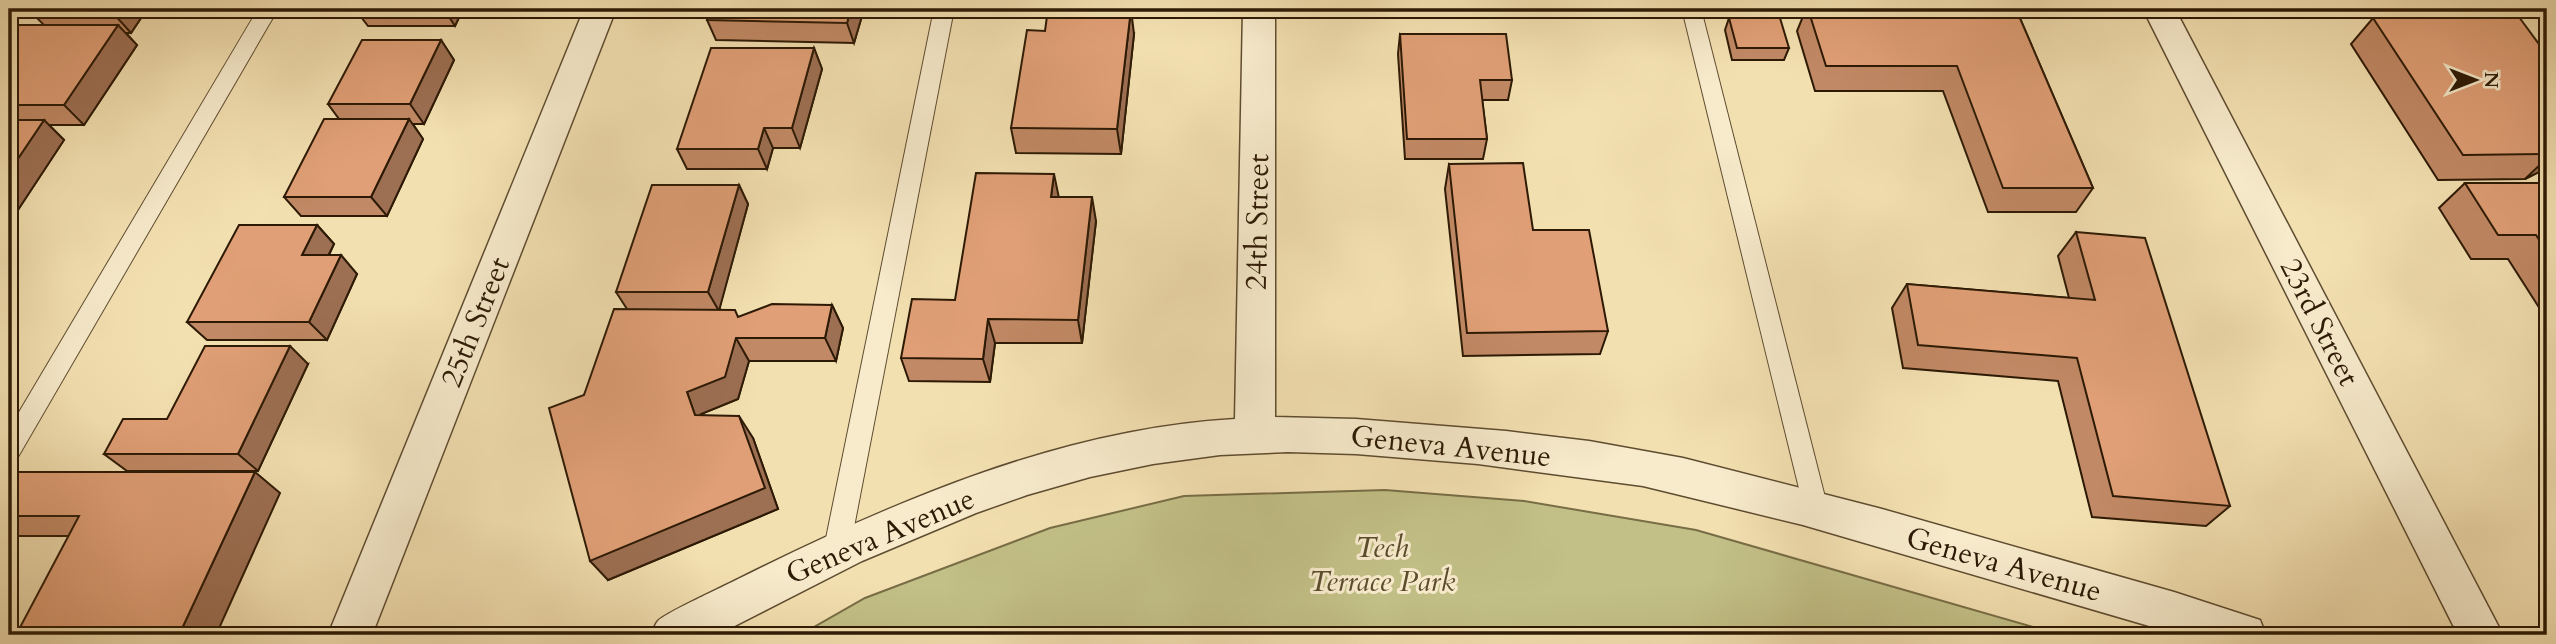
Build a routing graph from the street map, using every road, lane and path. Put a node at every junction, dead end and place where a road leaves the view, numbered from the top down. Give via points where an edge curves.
1 (268, 9) edge
2 (600, 9) edge
3 (944, 9) edge
4 (1259, 9) edge
5 (1691, 9) edge
6 (2159, 9) edge
7 (1255, 436) junction
8 (9, 450) edge
9 (1816, 509) junction
10 (836, 553) junction
11 (350, 635) edge
12 (674, 635) edge
13 (2244, 635) edge
14 (2481, 635) edge

1 - 8 lane
2 - 11 street, 25th Street
3 - 10 lane
4 - 7 street, 24th Street
5 - 9 lane
6 - 14 street, 23rd Street
7 - 9 street, Geneva Avenue via 1346,434 1487,447 1643,468
7 - 10 street, Geneva Avenue via 1154,445 1049,470 949,503
9 - 13 street, Geneva Avenue
10 - 12 street, Geneva Avenue

